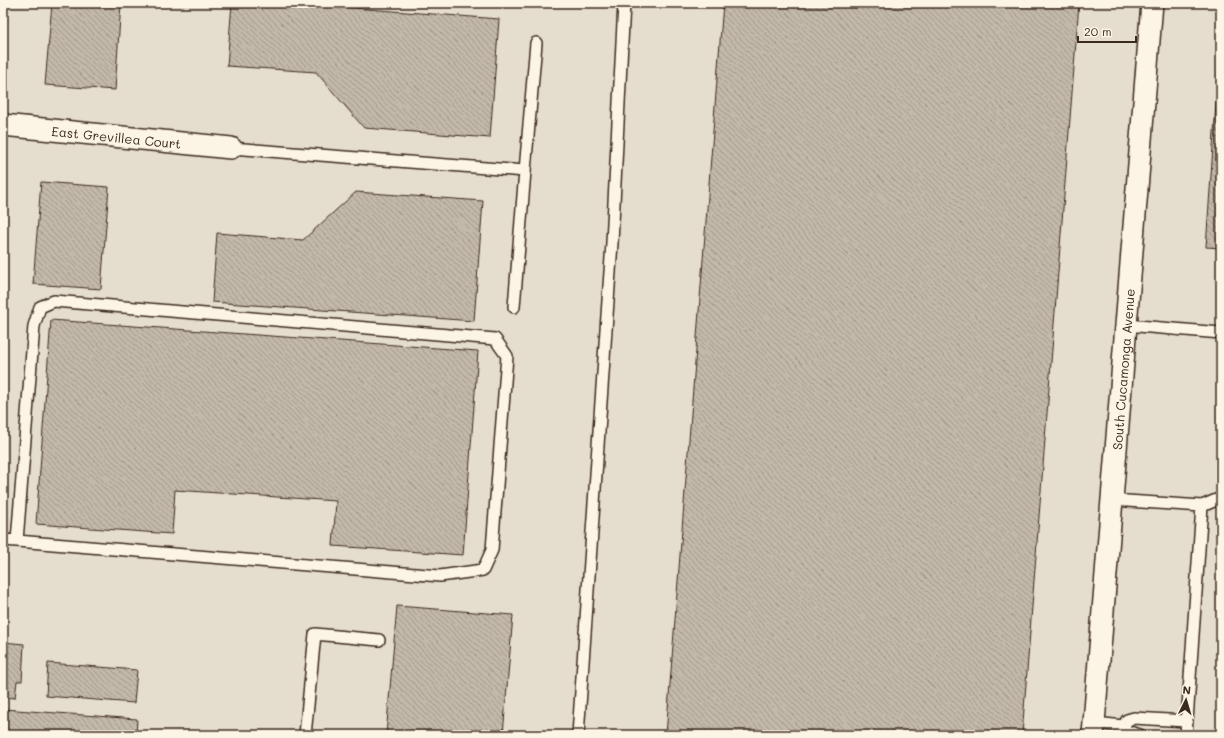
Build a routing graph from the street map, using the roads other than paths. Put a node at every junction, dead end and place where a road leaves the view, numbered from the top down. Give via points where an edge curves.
1 (624, 3) edge
2 (1152, 3) edge
3 (536, 43) dead end
4 (3, 125) edge
5 (231, 148) joint
6 (525, 171) junction
7 (514, 307) dead end
8 (1126, 325) junction
9 (1221, 333) edge
10 (1221, 498) edge
11 (1112, 500) junction
12 (1202, 506) junction
13 (3, 540) edge
14 (17, 541) junction
15 (379, 640) dead end
16 (1186, 721) junction
17 (1124, 726) junction
18 (1093, 729) edge
19 (305, 735) edge
20 (578, 735) edge
21 (1140, 735) edge
22 (1186, 735) edge

1 - 20 lane via 611,251
2 - 8 street, South Cucamonga Avenue
3 - 6 lane
4 - 5 street, East Grevillea Court
5 - 6 lane
6 - 7 lane
8 - 9 lane
8 - 11 street, South Cucamonga Avenue
10 - 12 lane
11 - 12 lane
11 - 18 street, South Cucamonga Avenue
12 - 16 lane
13 - 14 lane
14 - 14 lane via 440,576 483,570 492,550 507,356 495,339 54,301 40,307 34,326
15 - 19 lane via 315,634
16 - 17 lane via 1134,718 1126,720
16 - 22 lane
17 - 18 lane
17 - 21 lane via 1126,731

